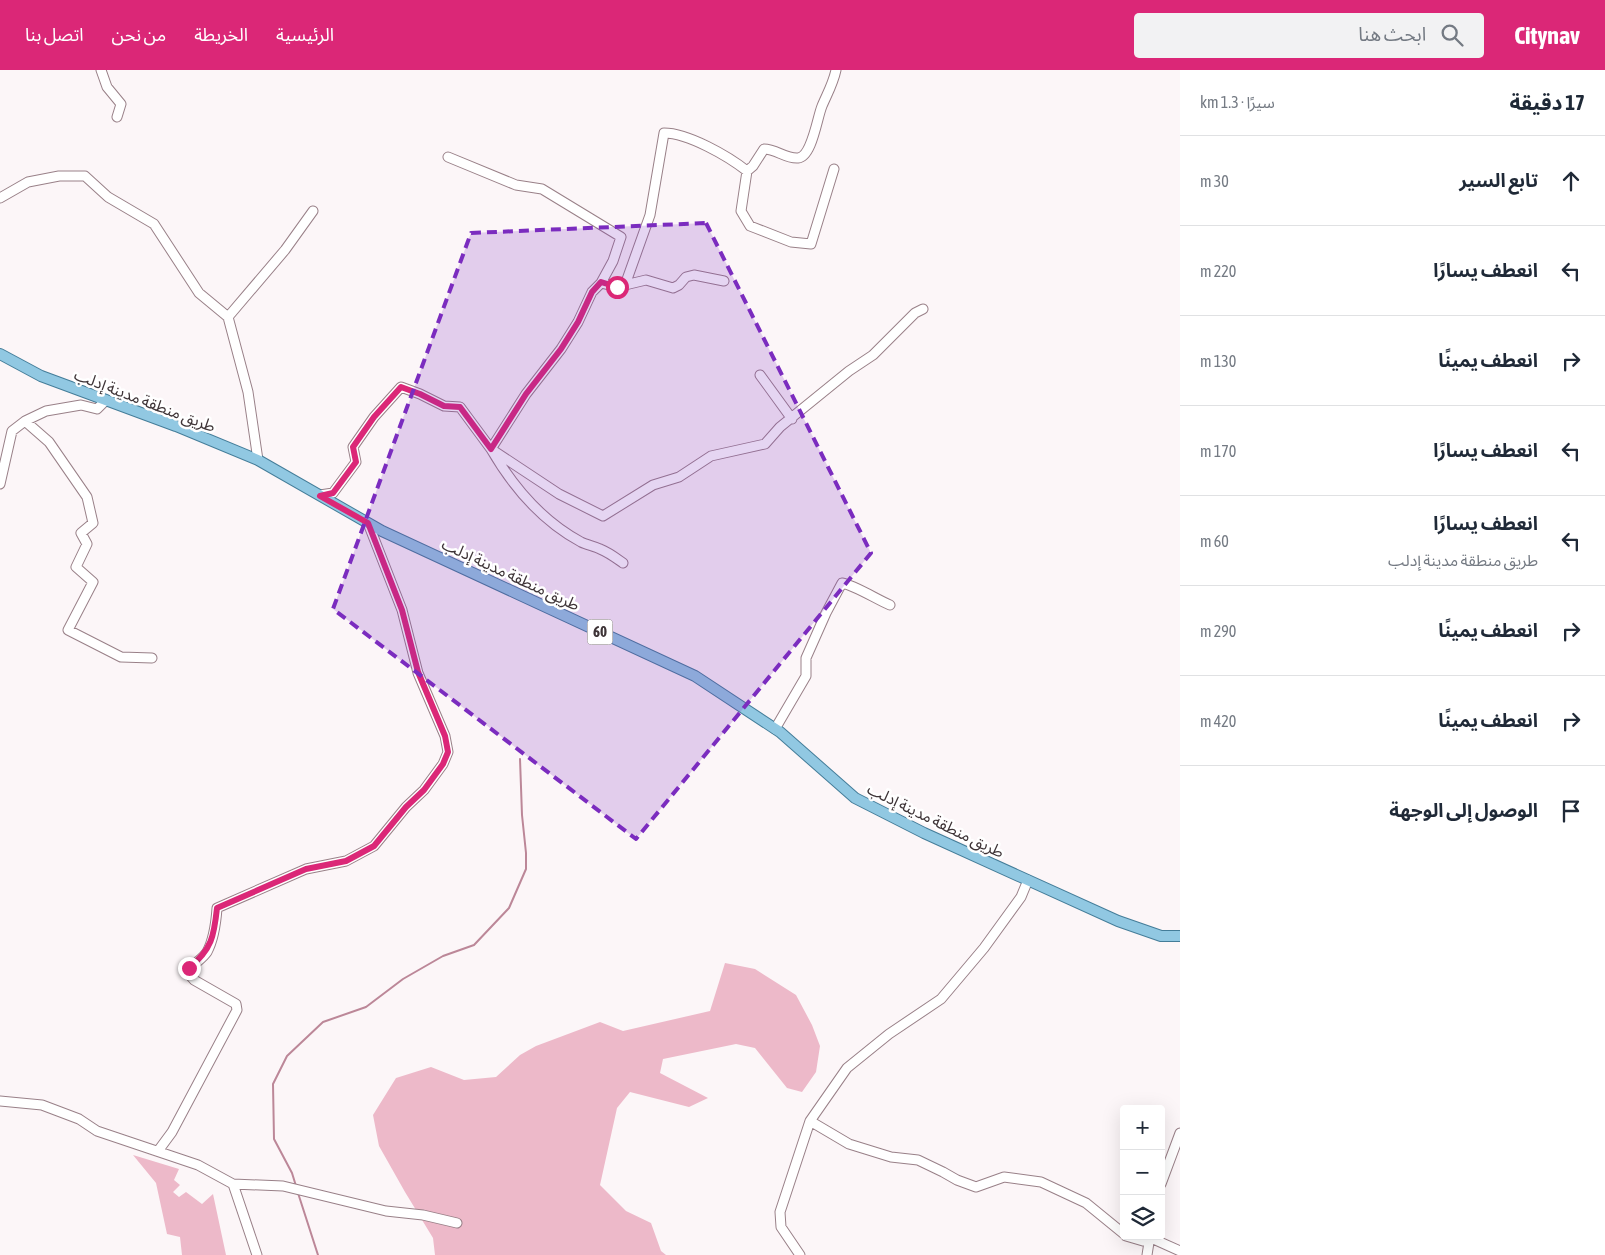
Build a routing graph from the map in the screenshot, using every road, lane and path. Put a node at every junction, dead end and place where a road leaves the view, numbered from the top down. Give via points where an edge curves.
1 (100, 70) edge
2 (836, 70) edge
3 (117, 117) dead end
4 (448, 157) dead end
5 (834, 169) dead end
6 (747, 171) junction
7 (0, 198) edge
8 (313, 211) dead end
9 (724, 281) dead end
10 (601, 282) junction
11 (625, 285) junction
12 (923, 309) dead end
13 (228, 317) junction
14 (0, 354) edge
15 (760, 375) dead end
16 (106, 400) junction
17 (792, 419) junction
18 (25, 421) junction
19 (491, 449) junction
20 (258, 460) junction
21 (0, 484) edge
22 (320, 496) junction
23 (368, 523) junction
24 (623, 563) dead end
25 (890, 606) dead end
26 (152, 658) dead end
27 (775, 729) junction
28 (1028, 880) junction
29 (1180, 936) edge
30 (0, 1101) edge
31 (810, 1121) junction
32 (1180, 1133) edge
33 (158, 1151) junction
34 (1165, 1173) edge
35 (233, 1184) junction
36 (457, 1223) dead end
37 (1120, 1231) edge
38 (1150, 1240) edge
39 (1157, 1240) edge
40 (1180, 1251) edge
41 (257, 1255) edge
42 (800, 1255) edge
43 (1147, 1255) edge

1 - 3 street via 121,104
2 - 6 street via 806,153 796,158 764,149
4 - 10 street via 516,185 542,189 621,237 613,262
5 - 6 street via 811,244 791,242 750,226 741,211
6 - 11 street via 735,161 694,140 664,133 650,215
7 - 13 street via 28,182 59,176 85,176 108,197 154,224 199,293
8 - 13 street
9 - 11 street via 694,275 686,276 673,288 646,280
10 - 11 street via 617,287
10 - 19 street via 592,292 561,349 526,394
12 - 17 street via 873,355
13 - 20 street via 248,392
14 - 16 main road, طريق منطقة مدينة إدلب / 60 via 41,376
15 - 17 street
16 - 18 street via 97,409 81,405 46,411
16 - 20 main road, طريق منطقة مدينة إدلب / 60
17 - 19 street via 764,444 711,456 679,477 653,486 603,516 559,494
18 - 21 street via 12,431
18 - 26 street via 49,442 87,497 93,522 80,533 87,544 76,567 93,582 68,630 121,657
19 - 22 street via 460,407 444,406 401,387 353,447 356,462 333,493
19 - 24 street via 505,473 530,503 560,530 584,544 602,549
20 - 22 main road, طريق منطقة مدينة إدلب / 60
22 - 23 main road, طريق منطقة مدينة إدلب / 60
23 - 27 main road, طريق منطقة مدينة إدلب / 60 via 695,676
23 - 33 street via 402,610 418,672 445,736 448,752 424,790 374,846 346,861 306,869 217,908 214,931 206,953 189,968 188,973 194,980 236,1004 237,1010 172,1132
25 - 27 street via 842,583 806,658 806,676
27 - 28 main road, طريق منطقة مدينة إدلب / 60 via 855,798
28 - 29 main road, طريق منطقة مدينة إدلب / 60 via 1118,921 1161,936
28 - 31 street via 1021,898 942,999 889,1034 847,1068
30 - 33 street via 42,1105 79,1119 97,1130
31 - 37 street via 849,1144 891,1157 918,1160 976,1187 1004,1178 1041,1182 1086,1203
31 - 42 street via 780,1212 781,1227
32 - 34 street
33 - 35 street via 198,1165
35 - 36 street via 283,1186 386,1211
35 - 41 street
38 - 43 street
39 - 40 street

